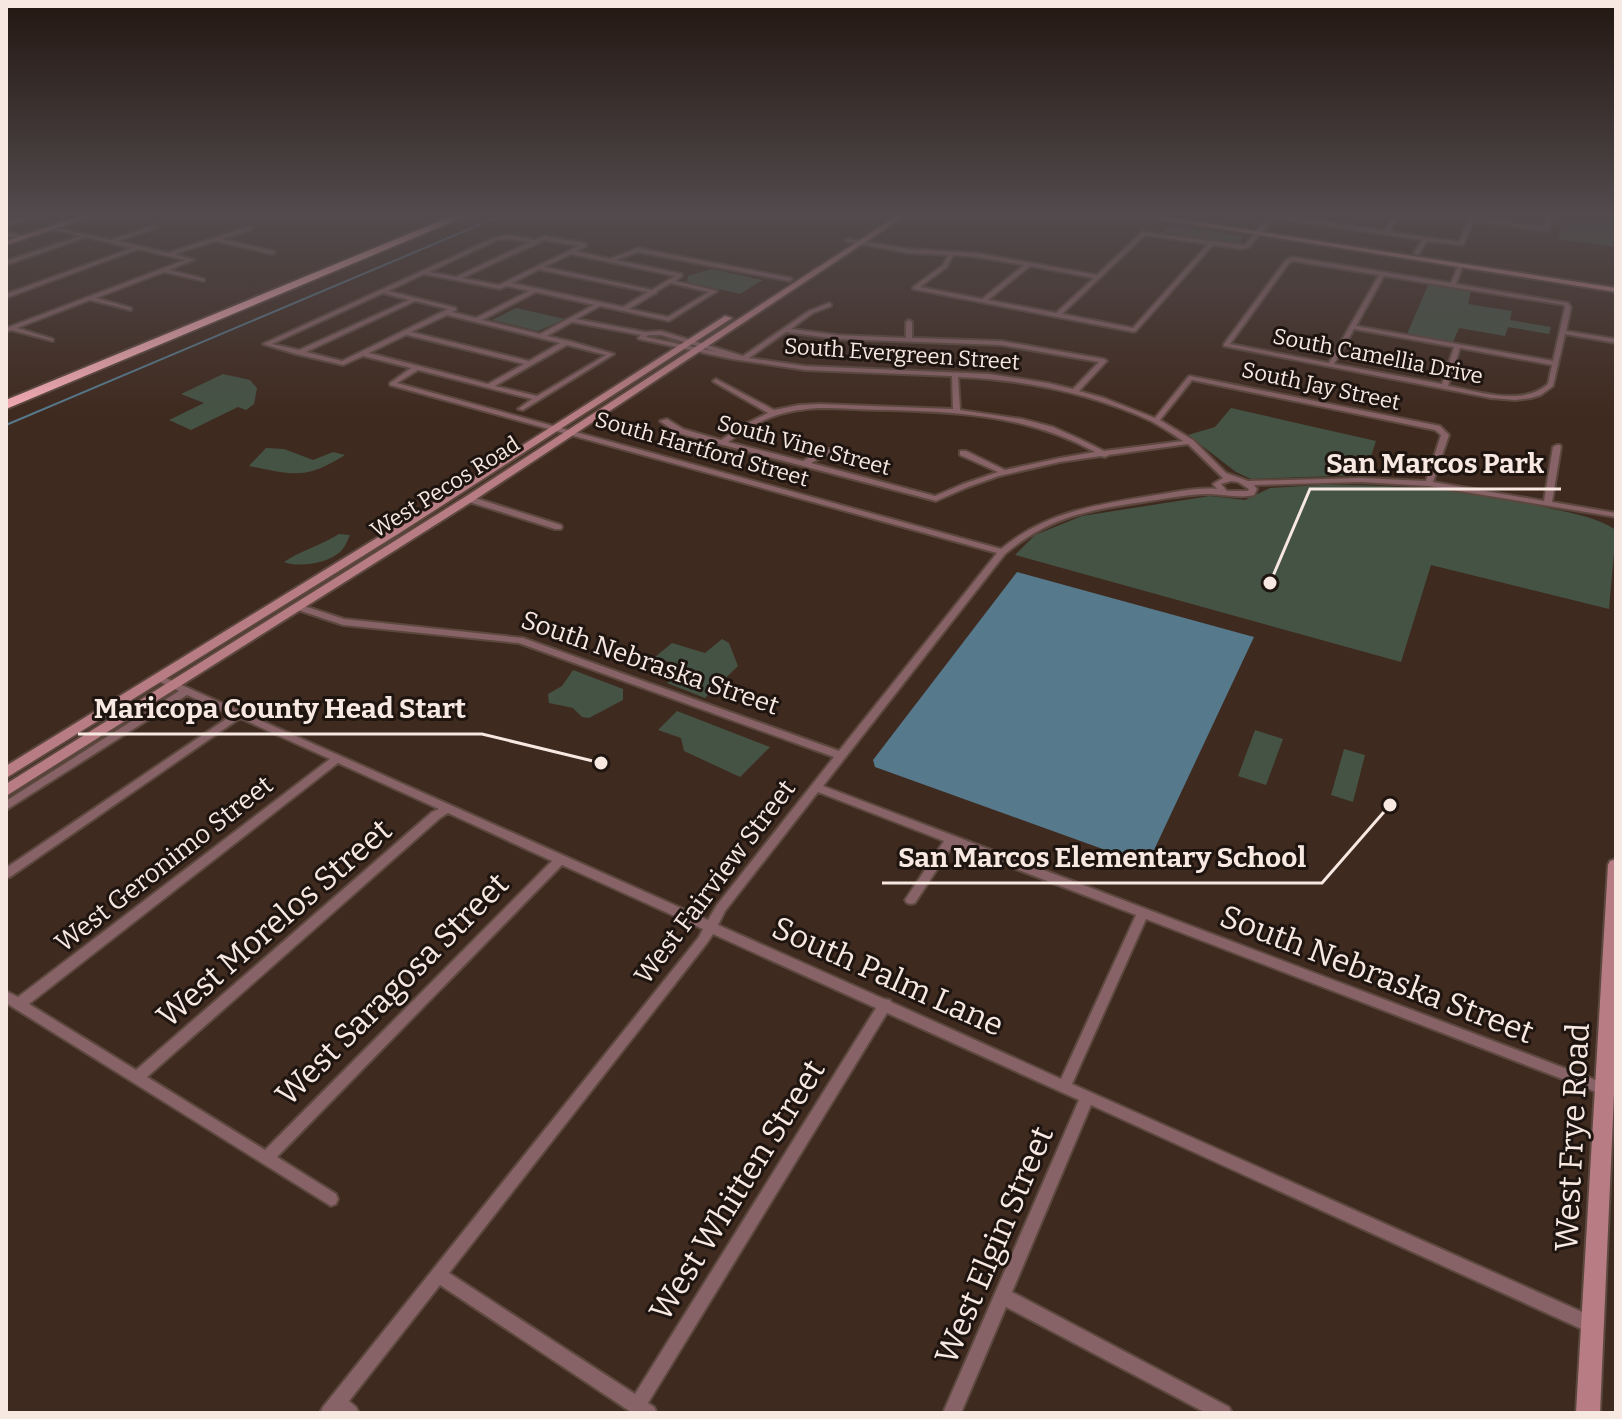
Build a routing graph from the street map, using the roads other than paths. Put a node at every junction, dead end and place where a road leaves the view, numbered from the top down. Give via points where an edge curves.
1 (49, 280) edge
2 (140, 280) edge
3 (278, 280) edge
4 (307, 280) edge
5 (404, 280) edge
6 (461, 280) edge
7 (515, 280) edge
8 (599, 280) edge
9 (787, 280) edge
10 (801, 280) edge
11 (926, 280) edge
12 (1009, 280) edge
13 (1095, 280) edge
14 (1179, 280) edge
15 (1274, 280) edge
16 (1379, 280) edge
17 (1422, 280) edge
18 (1455, 280) edge
19 (1566, 280) edge
20 (1576, 280) edge
21 (672, 282) joint
22 (507, 284) junction
23 (1453, 285) junction
24 (1616, 287) edge
25 (535, 290) junction
26 (381, 291) junction
27 (655, 292) junction
28 (6, 296) edge
29 (90, 299) junction
30 (415, 299) junction
31 (983, 301) junction
32 (599, 304) junction
33 (829, 305) dead end
34 (129, 309) dead end
35 (623, 310) junction
36 (451, 311) junction
37 (1057, 316) junction
38 (477, 320) junction
39 (571, 320) junction
40 (909, 322) dead end
41 (1353, 327) junction
42 (8, 329) edge
43 (785, 330) junction
44 (1562, 332) junction
45 (407, 333) junction
46 (542, 336) junction
47 (909, 339) junction
48 (51, 340) dead end
49 (1616, 341) edge
50 (567, 342) junction
51 (693, 346) junction
52 (1458, 346) junction
53 (298, 353) junction
54 (365, 354) junction
55 (744, 358) junction
56 (529, 363) junction
57 (1556, 364) junction
58 (1330, 366) junction
59 (417, 367) junction
60 (955, 374) junction
61 (716, 381) dead end
62 (489, 386) junction
63 (1444, 388) junction
64 (6, 391) edge
65 (1075, 391) junction
66 (539, 399) junction
67 (6, 405) edge
68 (521, 409) dead end
69 (957, 410) junction
70 (774, 413) junction
71 (664, 421) dead end
72 (1156, 421) junction
73 (557, 428) junction
74 (572, 432) junction
75 (723, 442) junction
76 (1190, 442) junction
77 (1557, 447) dead end
78 (827, 451) dead end
79 (963, 453) dead end
80 (1105, 455) junction
81 (804, 464) junction
82 (1002, 471) junction
83 (1221, 484) junction
84 (1429, 484) junction
85 (1254, 485) junction
86 (469, 499) junction
87 (1548, 503) junction
88 (1616, 517) edge
89 (558, 527) dead end
90 (394, 532) junction
91 (1002, 552) junction
92 (361, 567) junction
93 (298, 607) junction
94 (166, 681) junction
95 (186, 691) junction
96 (238, 715) junction
97 (842, 756) junction
98 (337, 759) junction
99 (6, 773) edge
100 (817, 788) junction
101 (6, 791) edge
102 (6, 806) edge
103 (447, 809) junction
104 (951, 839) junction
105 (560, 860) junction
106 (1616, 865) edge
107 (6, 874) edge
108 (911, 900) dead end
109 (1143, 912) junction
110 (710, 926) junction
111 (12, 1000) edge
112 (885, 1004) junction
113 (136, 1078) junction
114 (1064, 1087) junction
115 (1604, 1089) junction
116 (1087, 1098) junction
117 (266, 1158) junction
118 (331, 1199) dead end
119 (438, 1275) junction
120 (1002, 1296) junction
121 (1592, 1325) junction
122 (339, 1410) edge
123 (642, 1410) edge
124 (952, 1413) edge
125 (1223, 1413) edge
126 (1588, 1413) edge

1 - 28 street
2 - 29 street
3 - 64 highway
4 - 67 highway
5 - 26 street
6 - 22 street via 496,288
7 - 22 street
8 - 27 street
9 - 51 main road, West Pecos Road
10 - 51 main road, West Pecos Road
11 - 31 street via 915,288
12 - 31 street
13 - 37 street
14 - 37 street via 1134,330
15 - 58 street, South Camellia Drive via 1226,345
16 - 41 street
17 - 23 street
18 - 23 street
19 - 24 main road
20 - 24 main road
21 - 27 street
21 - 35 street via 714,291 669,319
22 - 25 street
23 - 44 street via 1566,304
25 - 32 street
25 - 38 street
26 - 30 street
26 - 53 street via 266,344
27 - 35 street
29 - 34 street
29 - 42 street
30 - 36 street
30 - 53 street
31 - 37 street
32 - 35 street
32 - 39 street
33 - 43 street
36 - 38 street
36 - 45 street
38 - 46 street
39 - 46 street
39 - 51 street, South Evergreen Street via 644,336 661,333
40 - 47 street
41 - 52 street
41 - 58 street
42 - 48 street
43 - 47 street
43 - 55 street
44 - 49 street
44 - 57 street
45 - 54 street
45 - 56 street
46 - 50 street
47 - 65 street via 1001,343 1104,361
50 - 56 street
50 - 66 street via 611,354
51 - 55 street, South Evergreen Street
51 - 73 main road, West Pecos Road
51 - 74 main road, West Pecos Road
52 - 57 street
52 - 63 street
53 - 54 street via 343,363
54 - 59 street
55 - 60 street, South Evergreen Street via 820,369
56 - 62 street
57 - 63 street, South Camellia Drive via 1547,390 1524,397
58 - 63 street, South Camellia Drive
59 - 62 street
59 - 73 street, South Hartford Street via 392,384
60 - 65 street, South Evergreen Street
60 - 69 street
61 - 70 street
62 - 66 street
65 - 72 street, South Evergreen Street
66 - 68 street
69 - 70 street via 807,407
69 - 80 street via 1041,424
70 - 75 street
71 - 75 street, South Vine Street via 680,431
72 - 76 street, South Evergreen Street
72 - 84 street, South Jay Street via 1190,378 1444,432
73 - 74 street, South Hartford Street
73 - 90 main road, West Pecos Road
74 - 86 main road, West Pecos Road
74 - 91 street, South Hartford Street
75 - 81 street, South Vine Street
76 - 80 street
76 - 83 street, South Evergreen Street
77 - 87 street
78 - 81 street
79 - 82 street
80 - 82 street
81 - 82 street, South Vine Street via 936,499
83 - 85 street
83 - 85 street, West Fairview Street via 1242,496
83 - 91 street, West Fairview Street via 1062,515 1019,536
84 - 85 street via 1361,480
84 - 87 street
86 - 89 street
86 - 92 main road, West Pecos Road
87 - 88 street
90 - 92 main road via 391,540 360,560
90 - 94 main road, West Pecos Road
91 - 97 street, West Fairview Street
92 - 93 main road, West Pecos Road
93 - 94 main road, West Pecos Road
93 - 97 street, South Nebraska Street via 343,622 520,640
94 - 95 street, South Palm Lane
94 - 99 main road, West Pecos Road
94 - 101 main road, West Pecos Road
95 - 96 street, South Palm Lane
95 - 102 street
96 - 98 street, South Palm Lane
96 - 107 street
97 - 100 street, West Fairview Street
98 - 103 street, South Palm Lane
98 - 111 street, West Geronimo Street
100 - 104 street, South Nebraska Street
100 - 110 street, West Fairview Street
103 - 105 street, South Palm Lane
103 - 113 street, West Morelos Street
104 - 108 street
104 - 109 street, South Nebraska Street
105 - 110 street, South Palm Lane
105 - 117 street, West Saragosa Street
106 - 115 main road, West Frye Road
109 - 114 street
109 - 115 street, South Nebraska Street
110 - 112 street, South Palm Lane
110 - 119 street, West Fairview Street
111 - 113 street
112 - 114 street, South Palm Lane
112 - 123 street, West Whitten Street
113 - 117 street
114 - 116 street, South Palm Lane
115 - 121 main road, West Frye Road
116 - 120 street, West Elgin Street
116 - 121 street, South Palm Lane
117 - 118 street
119 - 122 street, West Fairview Street
119 - 123 street
120 - 124 street, West Elgin Street
120 - 125 street
121 - 126 main road, West Frye Road

